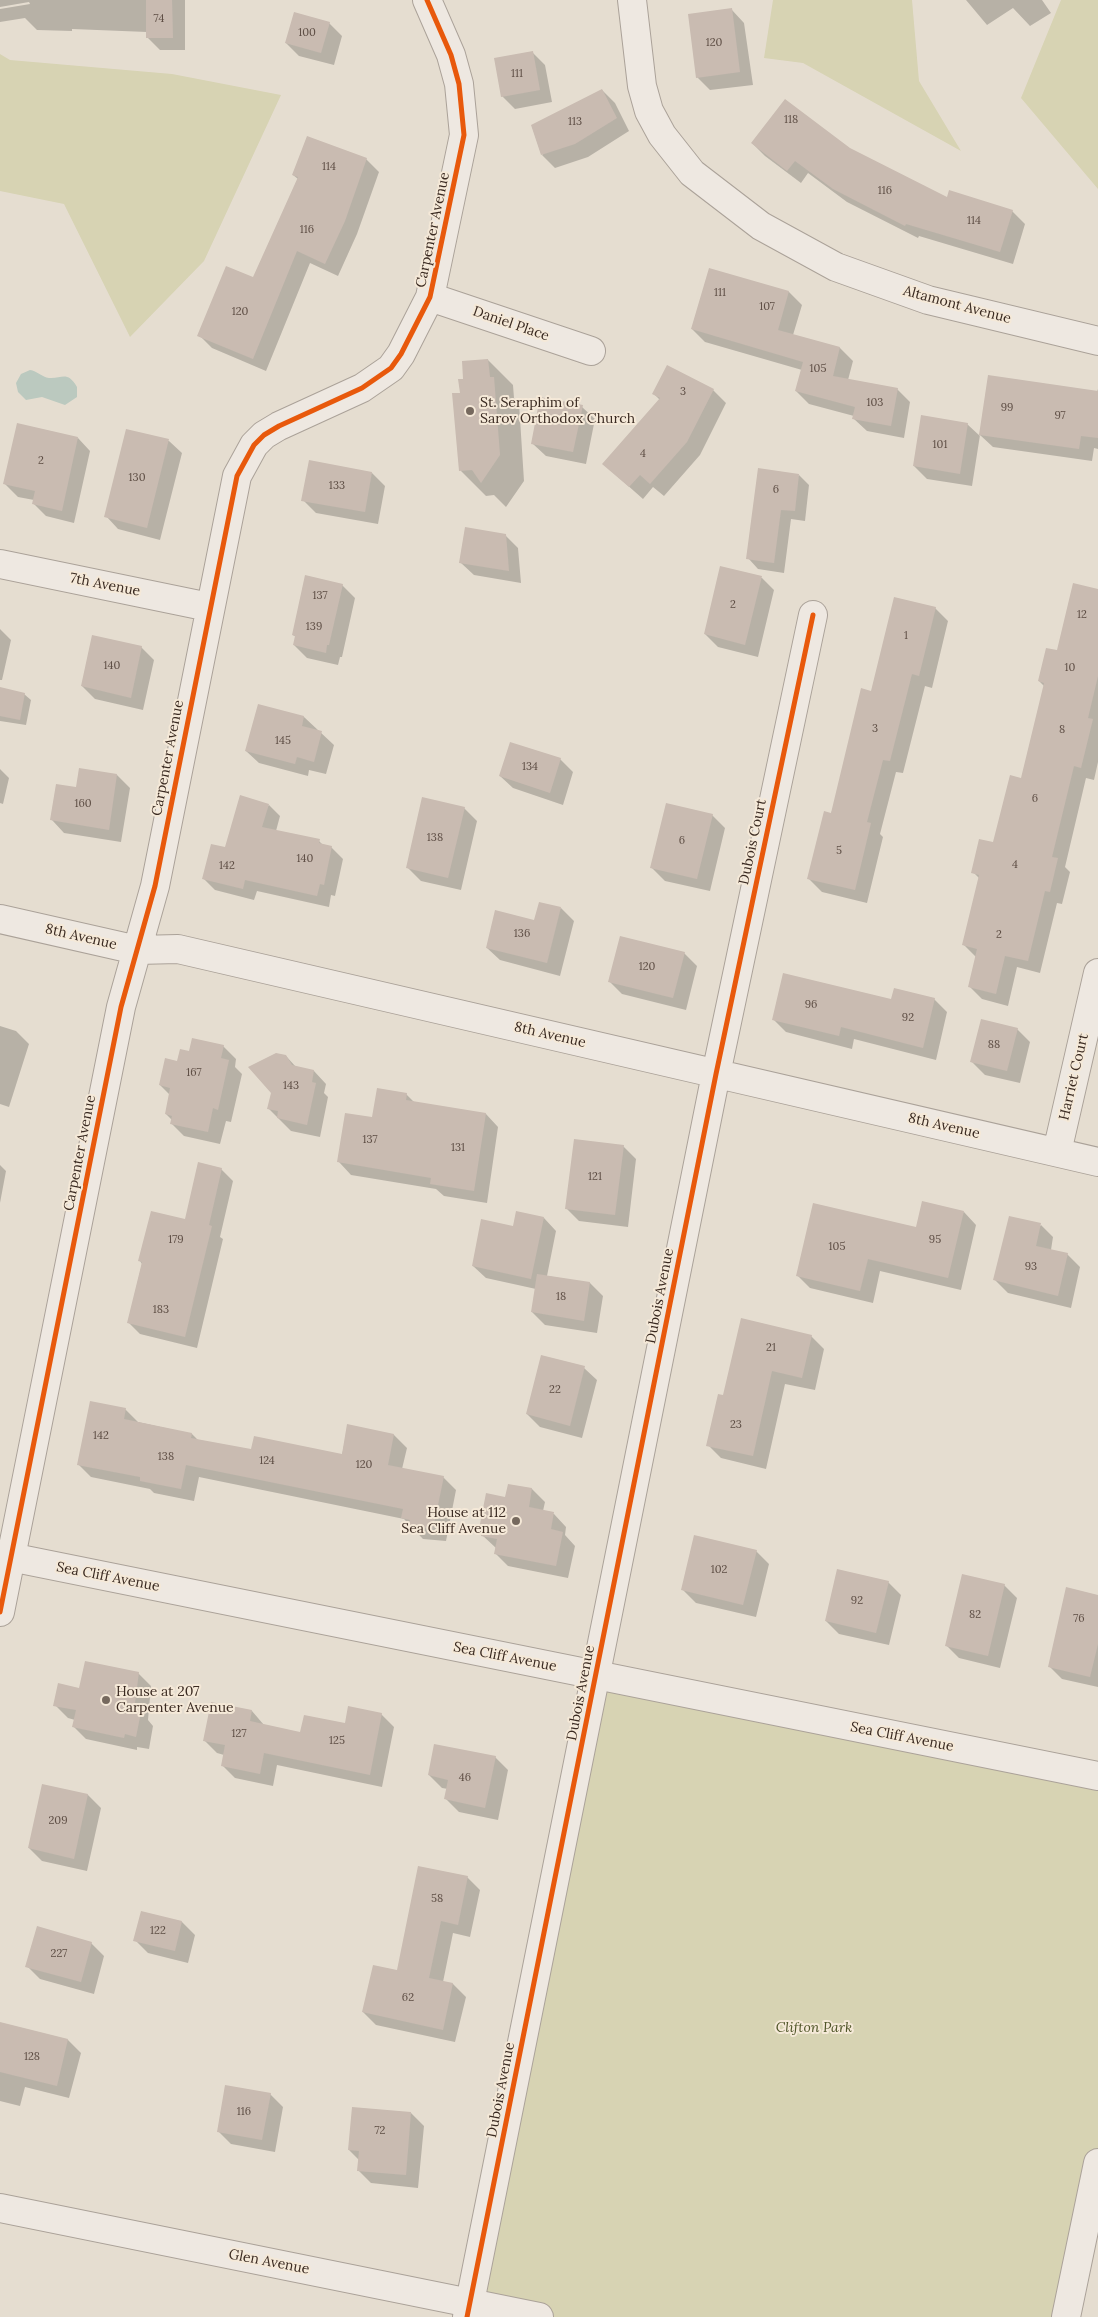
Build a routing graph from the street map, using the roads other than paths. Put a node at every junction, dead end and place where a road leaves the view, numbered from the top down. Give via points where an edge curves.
1 (427, 0) edge
2 (632, 0) edge
3 (430, 297) junction
4 (1098, 340) edge
5 (592, 351) dead end
6 (0, 564) edge
7 (210, 607) junction
8 (813, 615) dead end
9 (0, 919) edge
10 (137, 950) junction
11 (1098, 973) edge
12 (716, 1074) junction
13 (1057, 1152) junction
14 (1098, 1162) edge
15 (6, 1556) edge
16 (0, 1612) edge
17 (596, 1676) junction
18 (1098, 1776) edge
19 (1098, 2163) edge
20 (0, 2208) edge
21 (468, 2310) edge
22 (539, 2317) edge
23 (1066, 2317) edge

1 - 3 street, Carpenter Avenue via 451,55 459,84 464,135
2 - 4 street, Altamont Avenue via 642,86 649,111 662,135 692,173 761,226 836,267 928,300
3 - 5 street, Daniel Place
3 - 7 street, Carpenter Avenue via 391,368 362,388 264,434 254,445 237,476
6 - 7 street, 7th Avenue
7 - 10 street, Carpenter Avenue via 155,886
8 - 12 street, Dubois Court
9 - 10 street, 8th Avenue
10 - 12 street, 8th Avenue via 178,949
10 - 15 street, Carpenter Avenue via 121,1007
11 - 13 street, Harriet Court
12 - 13 street, 8th Avenue
12 - 17 street, Dubois Avenue
13 - 14 street, 8th Avenue
15 - 16 street, Carpenter Avenue
15 - 17 street, Sea Cliff Avenue
17 - 18 street, Sea Cliff Avenue
17 - 21 street, Dubois Avenue
19 - 23 street
20 - 21 street, Glen Avenue
21 - 22 street, Glen Avenue

